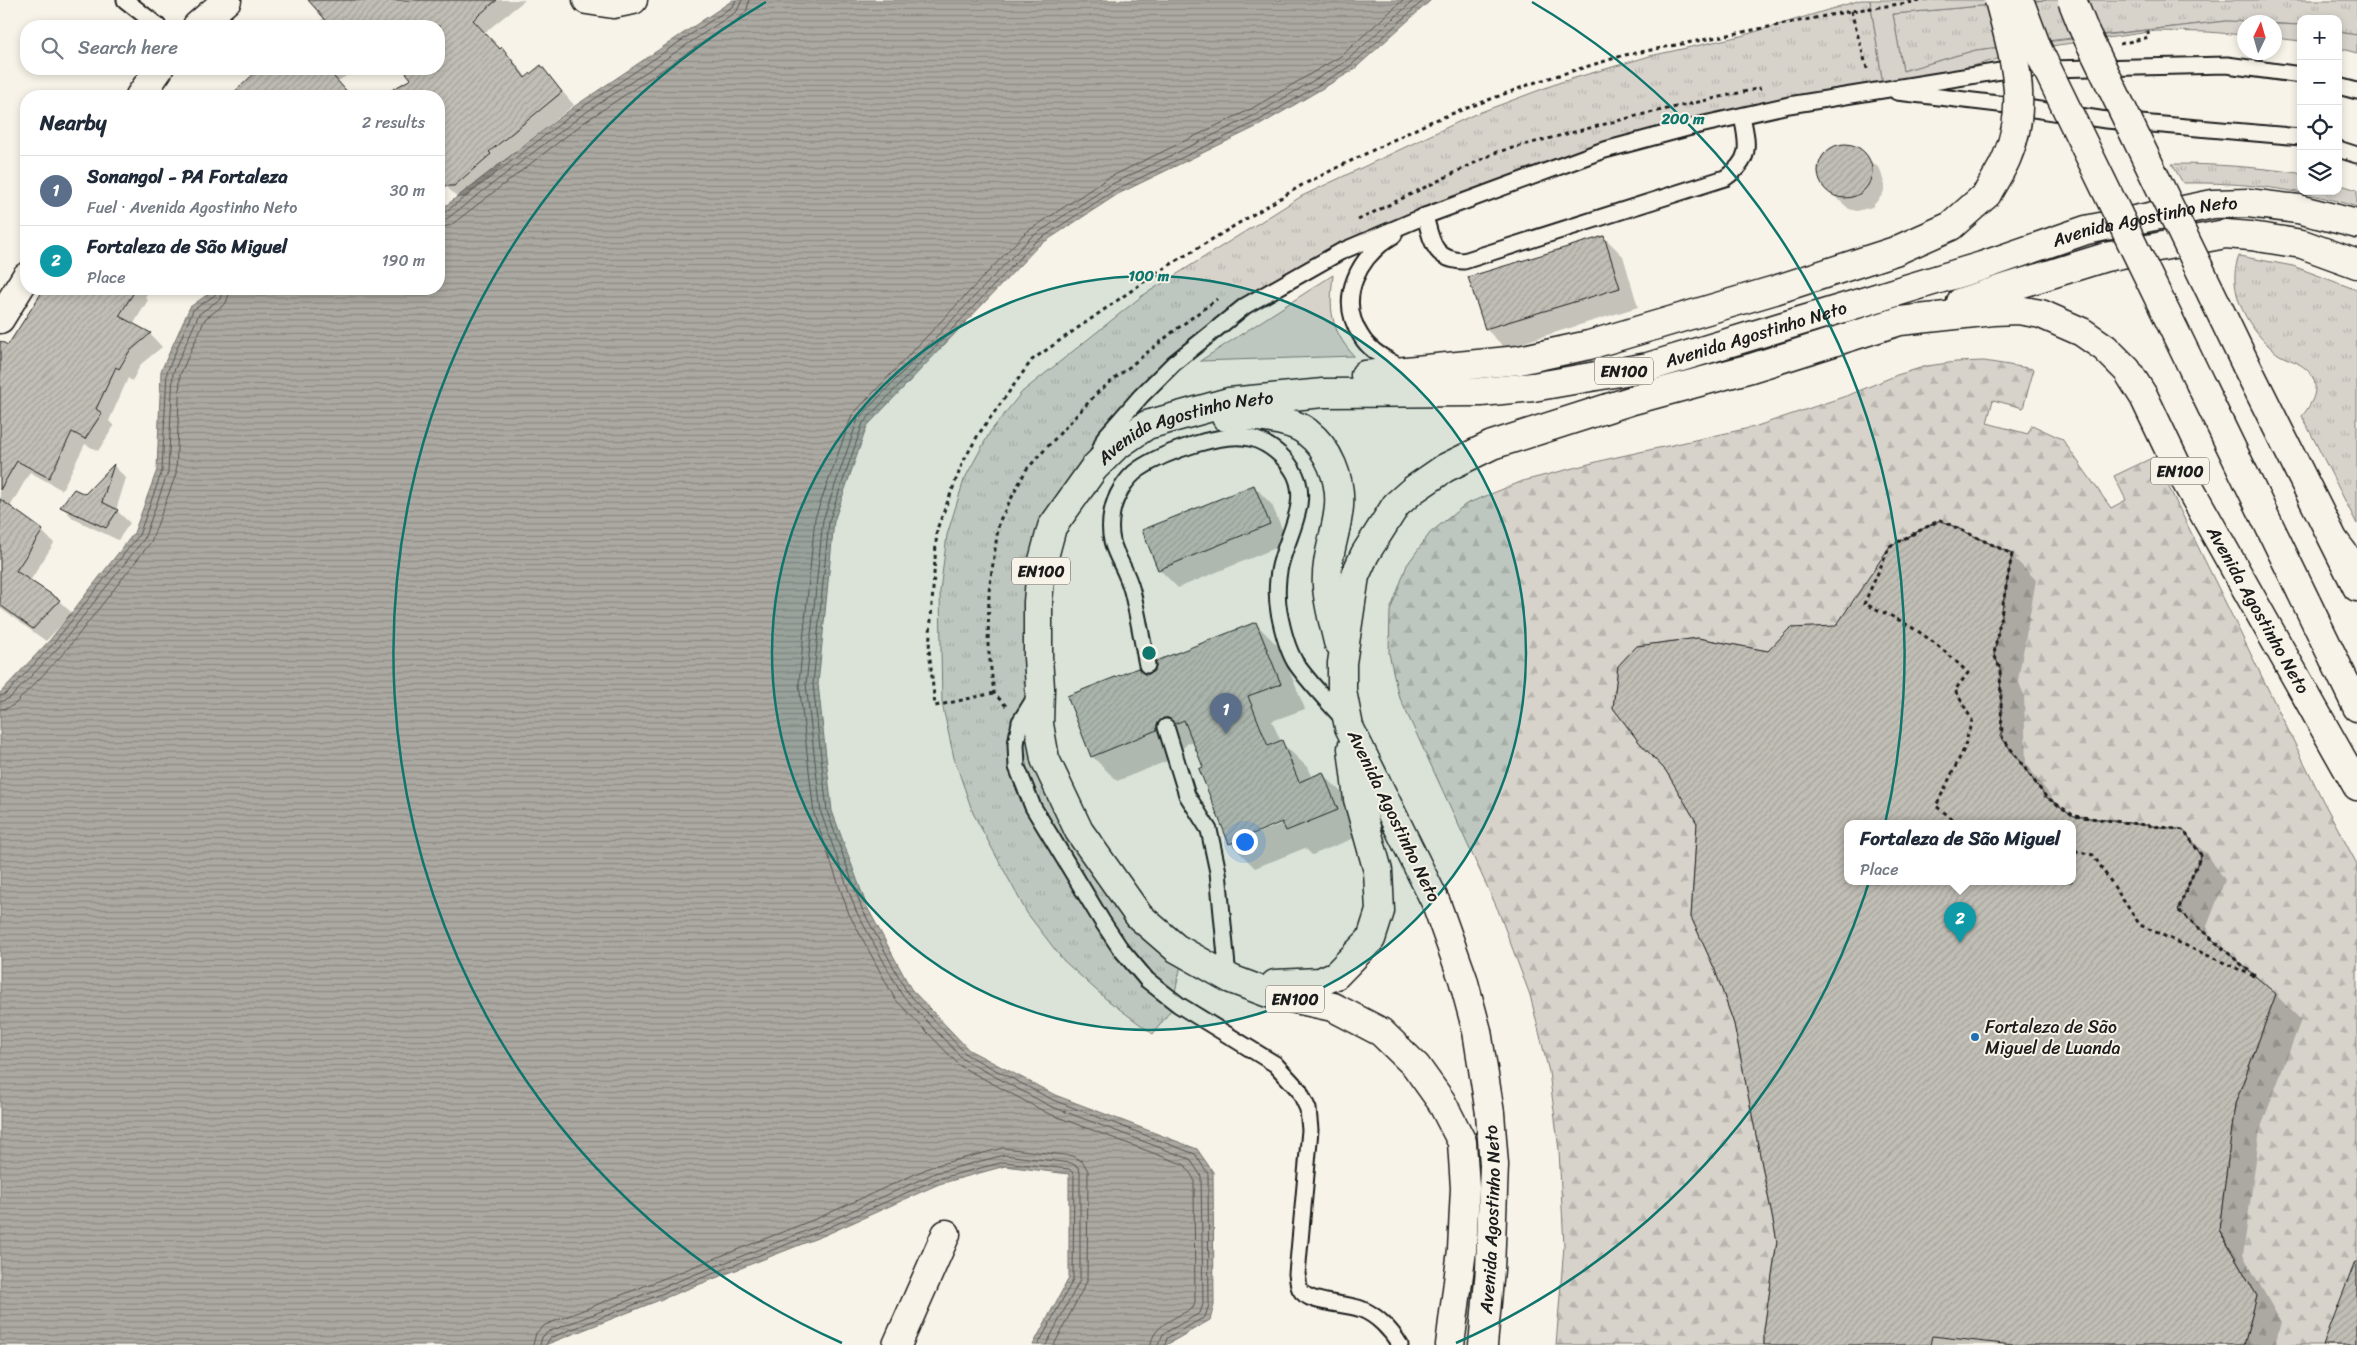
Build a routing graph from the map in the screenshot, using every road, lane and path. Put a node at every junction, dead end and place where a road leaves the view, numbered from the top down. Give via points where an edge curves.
1 (125, 0) edge
2 (227, 0) edge
3 (587, 0) edge
4 (633, 0) edge
5 (1928, 0) edge
6 (1999, 0) edge
7 (2019, 0) edge
8 (2072, 0) edge
9 (150, 20) edge
10 (204, 20) edge
11 (2147, 29) dead end
12 (2118, 44) dead end
13 (2297, 74) edge
14 (155, 75) edge
15 (2342, 87) edge
16 (144, 90) edge
17 (1884, 91) junction
18 (2357, 91) edge
19 (1742, 116) junction
20 (2297, 137) edge
21 (2341, 150) edge
22 (2357, 155) edge
23 (1425, 216) junction
24 (2357, 224) edge
25 (2357, 264) edge
26 (14, 287) edge
27 (0, 319) edge
28 (1900, 321) junction
29 (1407, 371) junction
30 (1147, 426) junction
31 (1094, 468) junction
32 (2335, 542) junction
33 (2357, 571) edge
34 (2357, 587) edge
35 (1342, 663) junction
36 (1147, 665) dead end
37 (1040, 688) junction
38 (994, 693) dead end
39 (2357, 707) edge
40 (1166, 727) dead end
41 (1350, 727) junction
42 (2357, 786) edge
43 (1954, 820) edge
44 (2076, 851) edge
45 (1230, 978) junction
46 (946, 1234) dead end
47 (897, 1345) edge
48 (1400, 1345) edge
49 (1450, 1345) edge
50 (1483, 1345) edge

1 - 9 lane
2 - 10 main road
3 - 4 main road via 613,4
5 - 38 path via 1851,11 1625,56 1536,82 1430,122 1302,185 1158,272 1032,360 978,435 963,462 938,529 929,649 935,706
6 - 29 main road, bridge via 2017,76 2020,110 2007,158 1987,194 1950,226 1923,240 1775,290 1589,345 1519,360
7 - 39 main road, bridge via 2043,61
8 - 32 main road, bridge via 2246,365
11 - 12 path via 2149,37
13 - 17 lane via 2227,65 2017,69 1969,74
14 - 16 main road
15 - 18 lane
17 - 19 lane via 1789,105
17 - 20 lane via 2106,120
19 - 23 lane via 1601,151
19 - 23 lane via 1746,154 1739,168 1725,178 1464,261 1450,261 1441,255 1432,244
21 - 22 lane
23 - 29 lane via 1388,238 1362,264 1353,280 1353,317 1361,336 1376,352
23 - 31 lane via 1322,262 1245,306 1211,331 1174,362 1105,437
24 - 30 main road, Avenida Agostinho Neto / EN100 via 2298,209 2248,203 2213,204 2086,230 1982,266 1648,367 1579,380 1481,392 1323,393 1229,402
25 - 28 main road via 2302,244 2225,234 2106,257
26 - 27 main road
28 - 35 main road, Avenida Agostinho Neto / EN100 via 1492,445 1445,468 1396,505 1366,554 1355,576
28 - 42 main road, Avenida Agostinho Neto / EN100 via 2018,310 2041,314 2082,332 2115,357 2144,397 2176,464
29 - 30 main road via 1229,390 1183,402
30 - 31 main road, Avenida Agostinho Neto / EN100 via 1115,447
30 - 35 main road via 1232,416 1259,417 1307,431 1328,454 1339,484 1339,507 1328,556 1327,586
31 - 37 main road, Avenida Agostinho Neto / EN100 via 1065,505 1052,527 1046,547 1038,602
32 - 33 main road
32 - 34 main road
35 - 41 main road, Avenida Agostinho Neto / EN100 via 1342,692
36 - 41 lane via 1131,588 1109,533 1112,510 1122,486 1139,469 1178,449 1203,441 1253,439 1283,457 1297,477 1298,511 1282,560 1278,590 1284,631 1295,661
37 - 45 main road, Avenida Agostinho Neto / EN100 via 1039,724 1045,758 1079,831 1135,913 1176,948
37 - 48 lane via 1020,722 1016,744 1017,766 1033,807 1102,921 1147,980 1179,1005 1275,1064 1299,1090 1308,1109 1310,1130 1297,1274 1300,1289 1306,1296 1360,1308 1373,1315
40 - 45 lane via 1187,795 1209,830 1218,872
41 - 45 main road via 1358,799 1378,871 1380,911 1371,939 1344,969 1326,981 1284,984
41 - 50 main road, Avenida Agostinho Neto / EN100 via 1436,903 1478,1031 1494,1165
43 - 44 path via 1936,806 1964,749 1972,720 1955,690 1968,673 1922,632 1864,604 1890,546 1940,520 2012,554 1994,654 2000,670 2002,738 2046,797 2074,816 2184,830 2201,855 2178,910 2256,977 2140,925 2094,855
45 - 49 main road, Avenida Agostinho Neto / EN100 via 1268,993 1333,1008 1381,1032 1416,1066 1441,1101 1462,1142 1465,1188 1462,1250
46 - 47 main road

